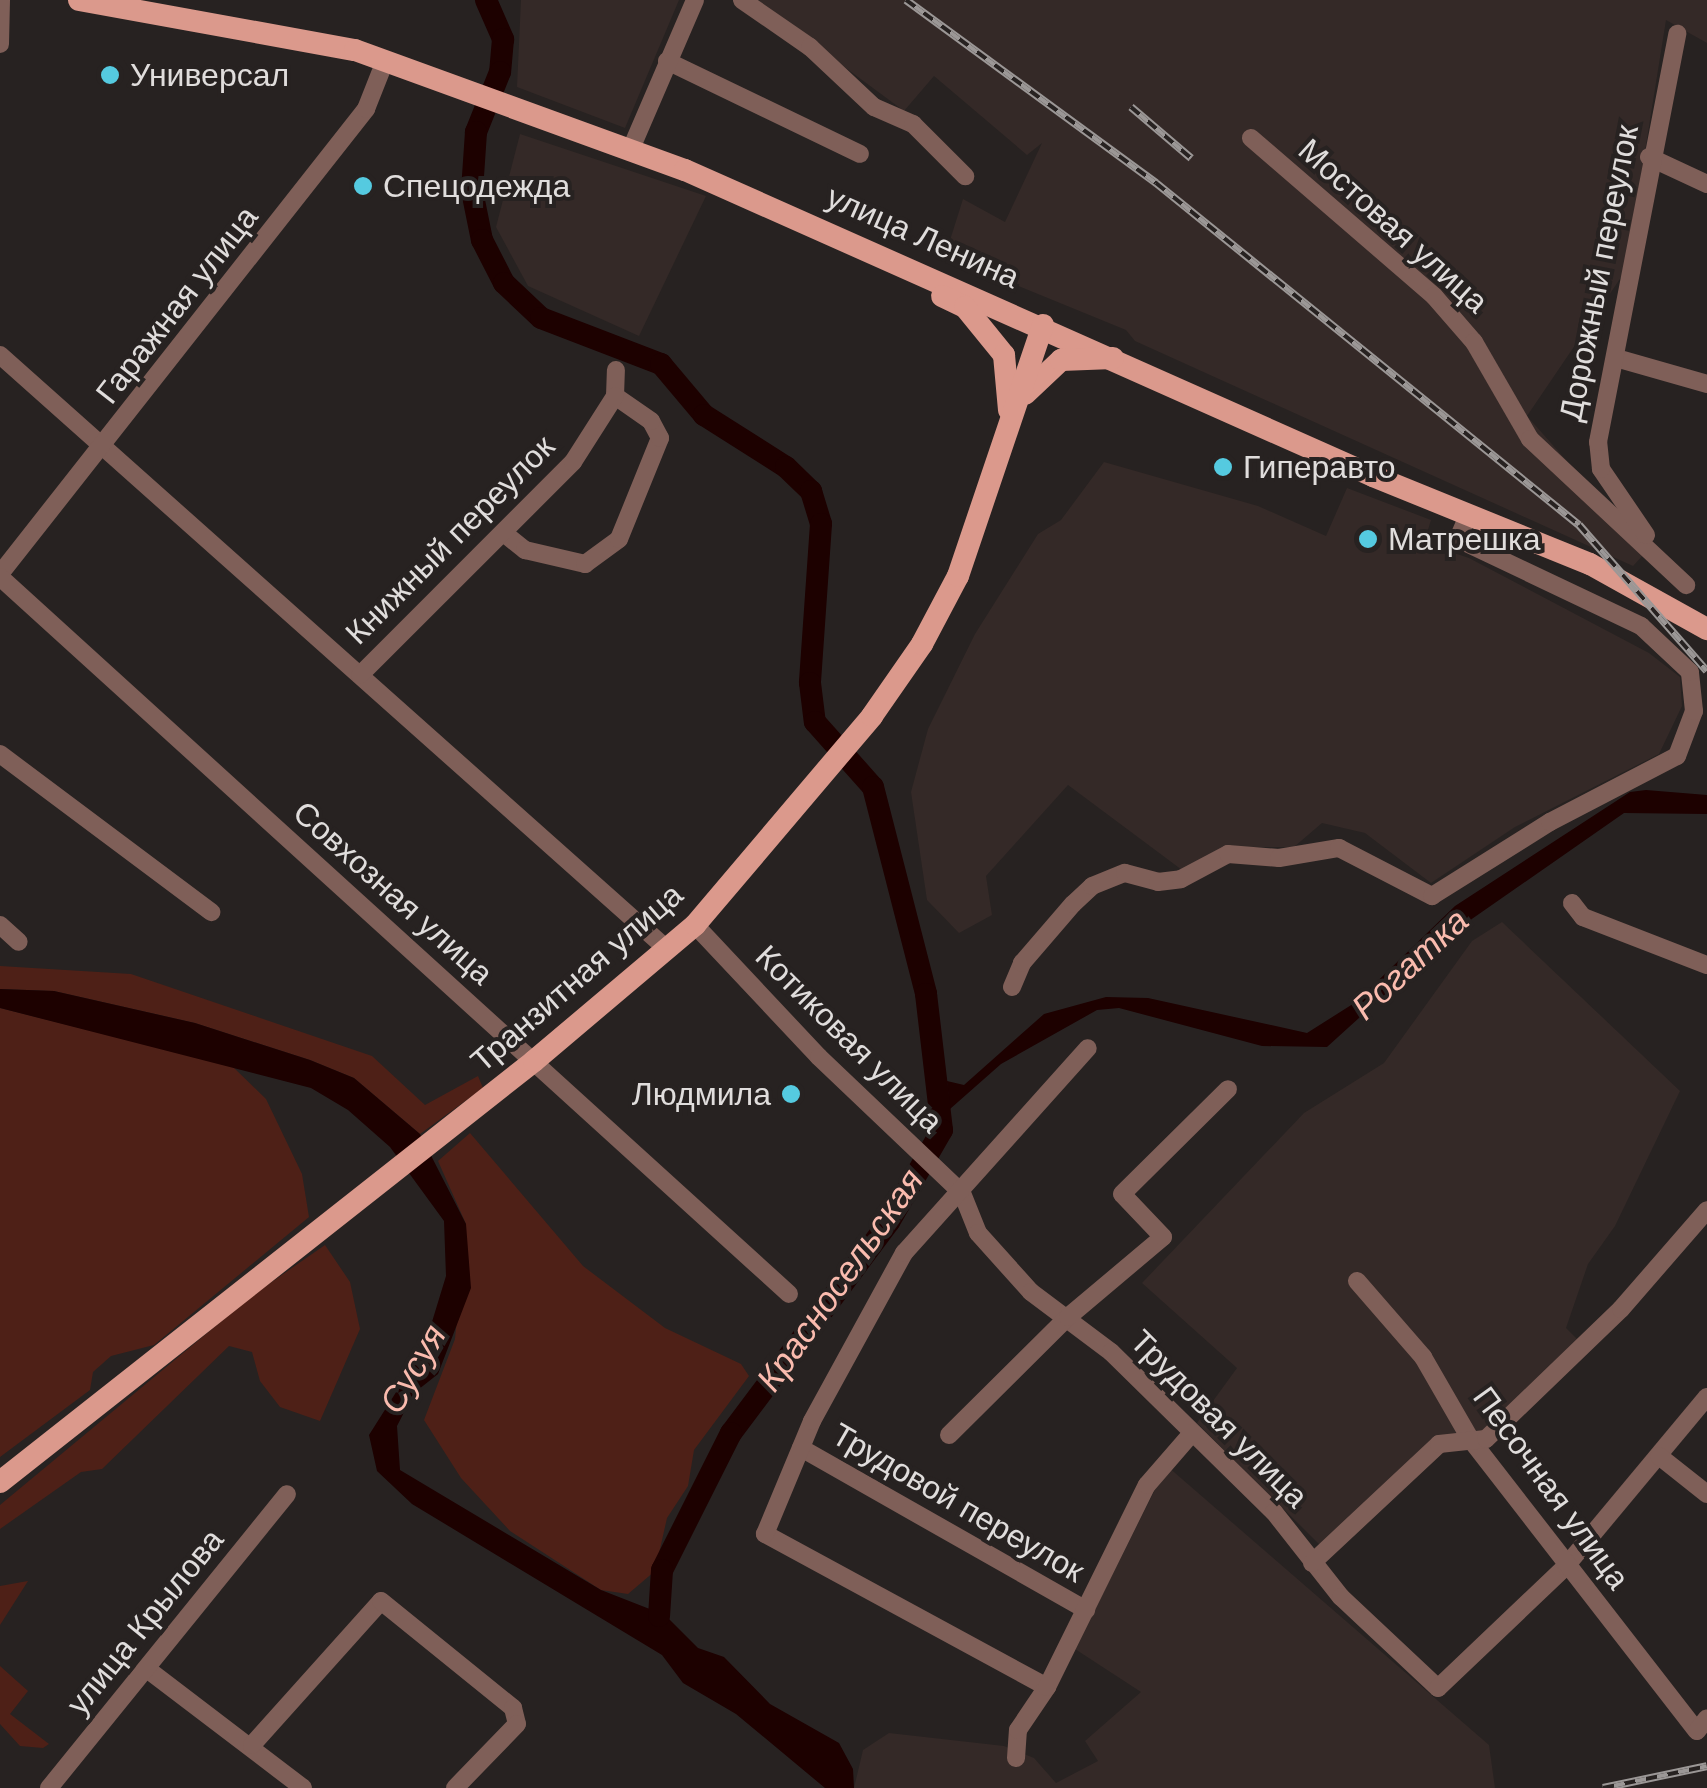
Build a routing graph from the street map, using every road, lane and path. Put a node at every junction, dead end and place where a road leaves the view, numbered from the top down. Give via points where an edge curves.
1 (1, 0) edge
2 (80, 0) edge
3 (695, 0) edge
4 (742, 0) edge
5 (1677, 34) dead end
6 (0, 44) edge
7 (385, 61) junction
8 (667, 61) junction
9 (1251, 138) dead end
10 (630, 150) junction
11 (860, 154) dead end
12 (1649, 158) junction
13 (966, 176) dead end
14 (1707, 184) edge
15 (815, 226) junction
16 (1043, 325) junction
17 (0, 355) edge
18 (1118, 358) junction
19 (1616, 358) junction
20 (616, 370) dead end
21 (1707, 384) edge
22 (615, 396) junction
23 (1010, 418) junction
24 (105, 448) junction
25 (1468, 516) junction
26 (505, 534) junction
27 (0, 576) edge
28 (1686, 584) junction
29 (1698, 623) edge
30 (360, 675) junction
31 (0, 754) edge
32 (1572, 903) dead end
33 (212, 912) dead end
34 (0, 925) edge
35 (695, 925) junction
36 (19, 942) dead end
37 (666, 949) junction
38 (1707, 965) edge
39 (1012, 987) dead end
40 (1088, 1048) dead end
41 (534, 1061) junction
42 (1228, 1090) dead end
43 (962, 1193) junction
44 (1707, 1210) edge
45 (1357, 1281) dead end
46 (789, 1294) dead end
47 (1068, 1318) junction
48 (1707, 1397) edge
49 (1192, 1433) junction
50 (949, 1436) dead end
51 (1471, 1440) junction
52 (801, 1448) junction
53 (1659, 1456) junction
54 (0, 1482) edge
55 (287, 1494) dead end
56 (1707, 1494) edge
57 (1312, 1563) junction
58 (1566, 1566) junction
59 (1086, 1610) junction
60 (147, 1669) junction
61 (1047, 1687) junction
62 (1702, 1724) edge
63 (252, 1746) junction
64 (1016, 1758) dead end
65 (49, 1788) edge
66 (303, 1788) edge
67 (455, 1788) edge

1 - 6 street
2 - 7 main road, улица Ленина via 318,41
3 - 8 street
4 - 13 street via 810,47 874,107 914,124
5 - 12 street, Дорожный переулок
7 - 10 main road, улица Ленина
7 - 24 street, Гаражная улица via 366,109
8 - 10 street
8 - 11 street
9 - 28 street, Мостовая улица via 1434,296 1474,342 1530,440
10 - 15 main road, улица Ленина
12 - 14 street
12 - 19 street, Дорожный переулок
15 - 16 main road, улица Ленина
15 - 23 main road via 854,256 965,307 1004,356
16 - 18 main road, улица Ленина
16 - 23 main road, Транзитная улица
17 - 24 street
18 - 23 main road via 1061,360 1044,370
18 - 25 main road, улица Ленина
19 - 21 street
19 - 28 street, Дорожный переулок via 1598,442 1601,469
20 - 22 street
22 - 26 street, Книжный переулок via 573,462
22 - 26 street via 652,421 660,438 619,539 585,564 525,550
23 - 35 main road, Транзитная улица via 958,576 872,716
24 - 27 street, Гаражная улица
24 - 30 street
25 - 29 main road, улица Ленина via 1590,564
25 - 39 street via 1458,539 1642,626 1690,672 1694,711 1677,756 1550,822 1432,896 1339,848 1280,858 1228,854 1181,879 1158,882 1126,873 1092,886 1073,904 1022,962
26 - 30 street, Книжный переулок
27 - 41 street, Совхозная улица
28 - 29 street
30 - 37 street
31 - 33 street
32 - 38 street via 1583,917
34 - 36 street
35 - 37 main road, Транзитная улица
35 - 43 street, Котиковая улица
37 - 41 main road, Транзитная улица
40 - 43 street
41 - 46 street, Совхозная улица
41 - 54 main road, Транзитная улица
42 - 47 street via 1122,1194 1163,1236
43 - 47 street, Трудовая улица via 978,1233 1032,1292
43 - 52 street via 904,1254
44 - 51 street via 1621,1308 1486,1438
45 - 51 street, Песочная улица via 1423,1357
47 - 49 street, Трудовая улица
47 - 50 street
48 - 53 street
49 - 57 street, Трудовая улица via 1274,1512
49 - 59 street, Трудовой переулок via 1147,1485
51 - 57 street via 1439,1444
51 - 58 street, Песочная улица
52 - 59 street, Трудовой переулок
52 - 61 street via 765,1534
53 - 56 street
53 - 58 street
55 - 60 street, улица Крылова
57 - 58 street, Трудовая улица via 1438,1688
58 - 62 street, Песочная улица
59 - 61 street, Трудовой переулок
60 - 63 street
60 - 65 street, улица Крылова
61 - 64 street, Трудовой переулок via 1018,1730
63 - 66 street
63 - 67 street via 380,1602 512,1708 518,1724

